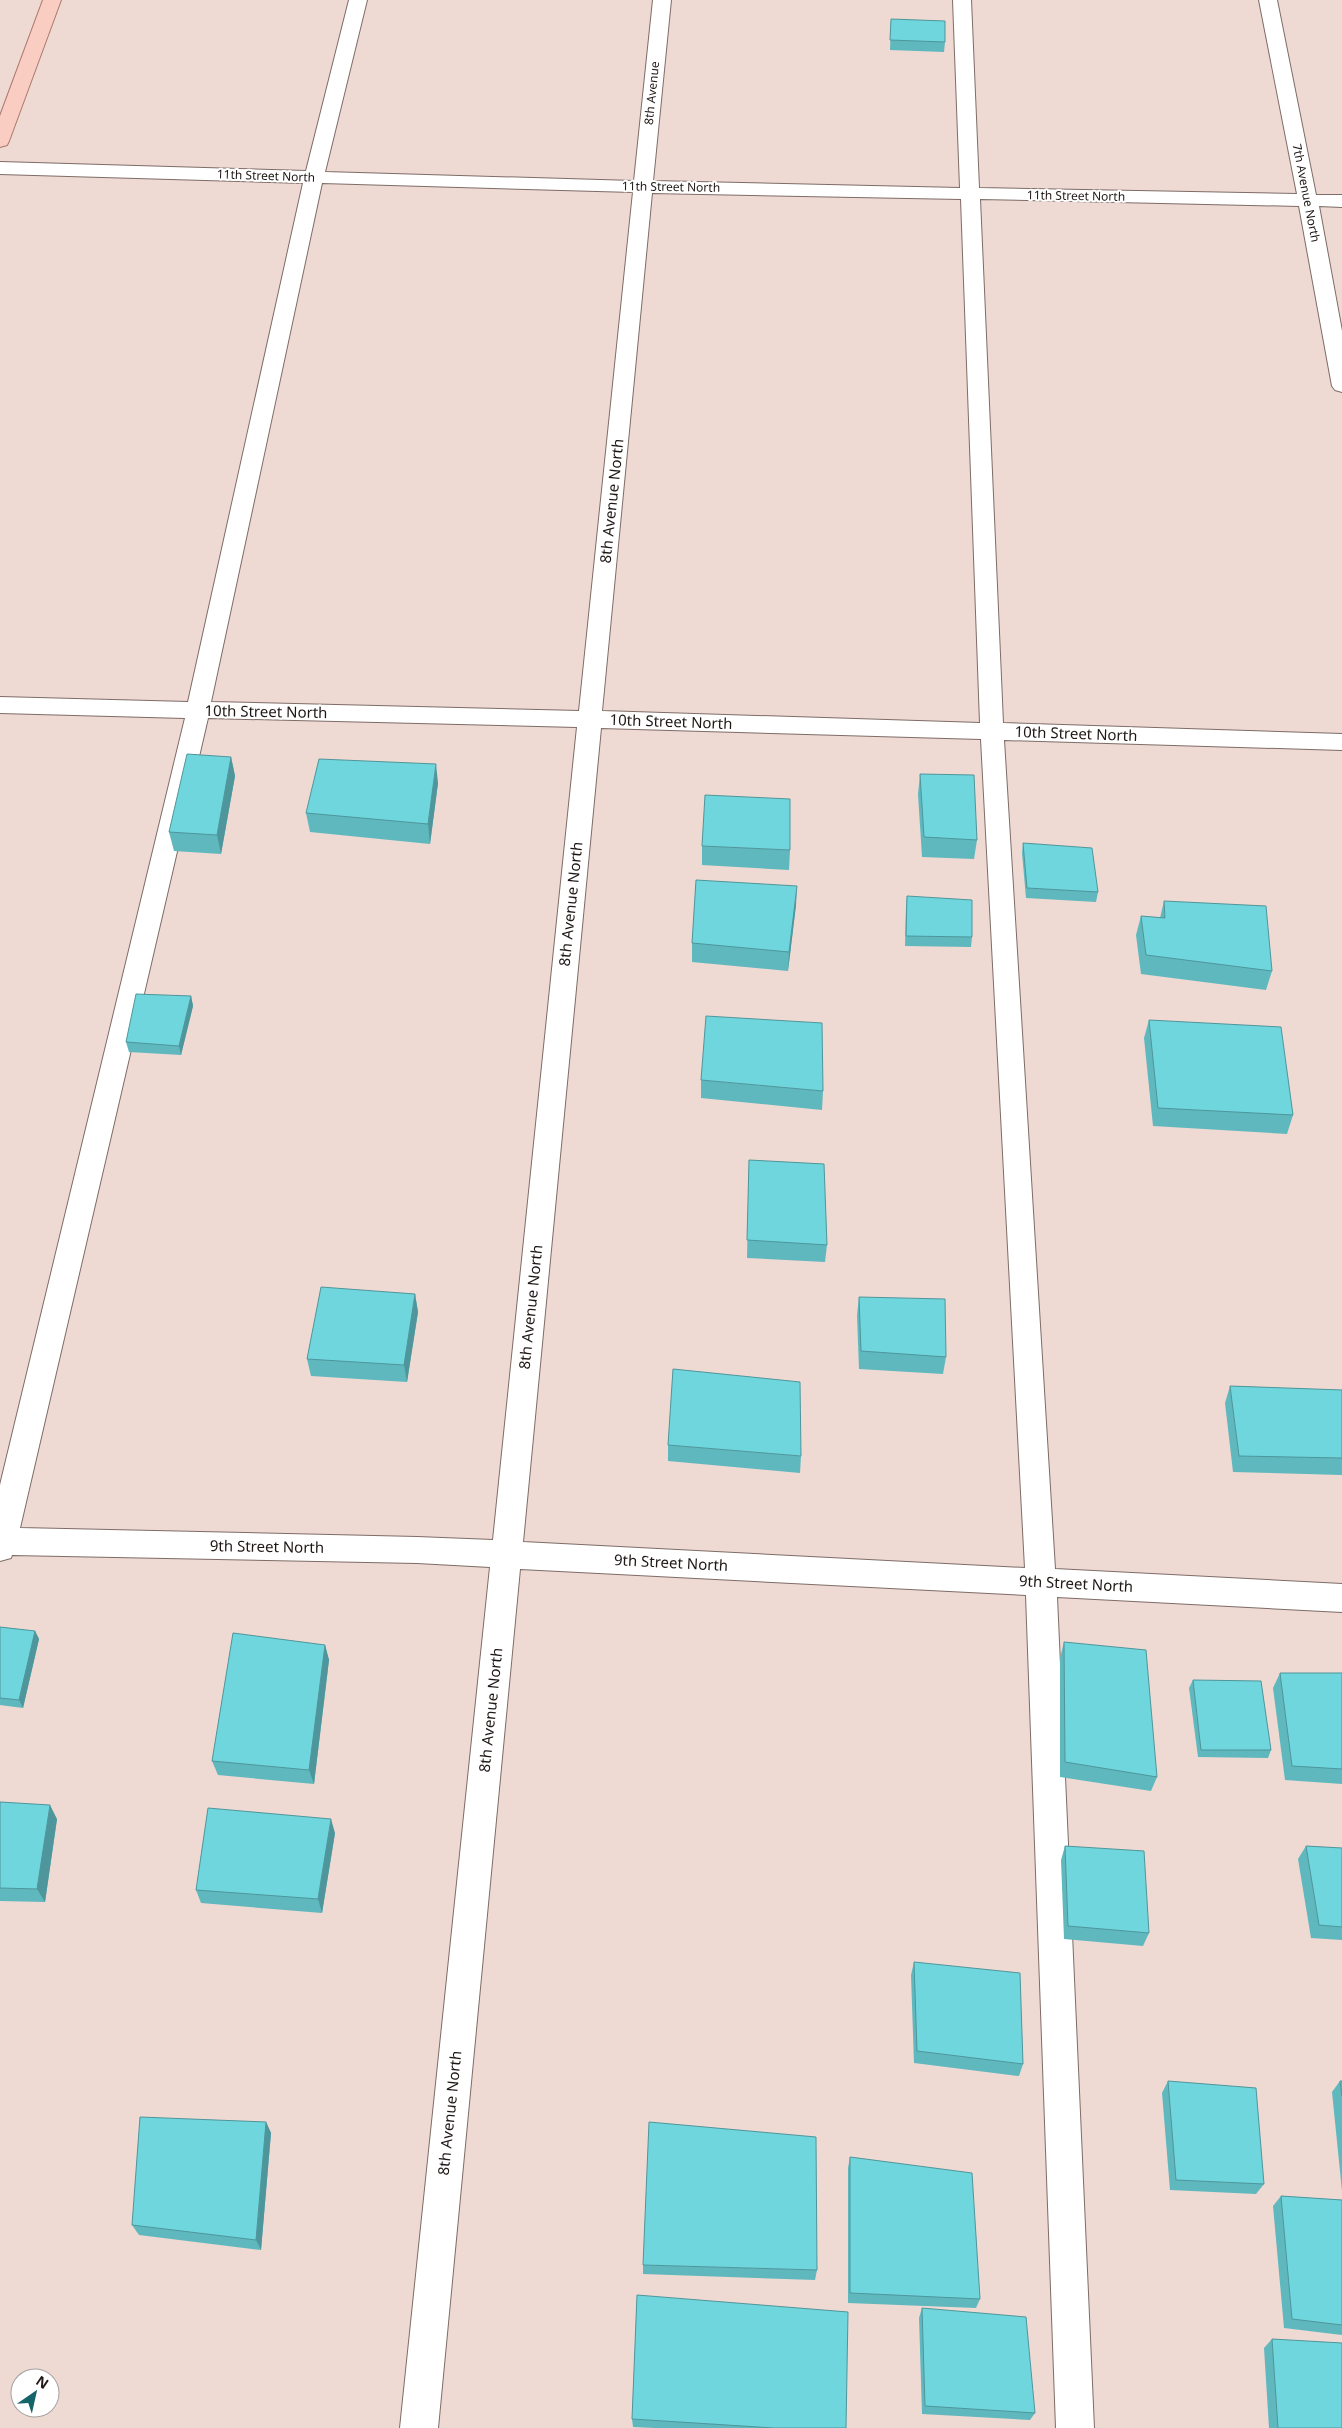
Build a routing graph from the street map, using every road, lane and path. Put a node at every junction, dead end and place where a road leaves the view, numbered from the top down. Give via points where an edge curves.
1 (52, 0) edge
2 (358, 0) edge
3 (662, 0) edge
4 (962, 0) edge
5 (1268, 0) edge
6 (0, 141) edge
7 (0, 168) edge
8 (314, 177) junction
9 (644, 187) junction
10 (969, 194) junction
11 (1308, 201) junction
12 (1342, 202) edge
13 (1342, 386) edge
14 (0, 706) edge
15 (198, 710) junction
16 (590, 719) junction
17 (992, 732) junction
18 (1342, 742) edge
19 (1, 1543) edge
20 (506, 1555) junction
21 (1041, 1582) junction
22 (1342, 1598) edge
23 (419, 2428) edge
24 (1075, 2428) edge

1 - 6 main road
2 - 8 street
3 - 9 street, 8th Avenue
4 - 10 street
5 - 11 street, 7th Avenue North
7 - 8 street, 11th Street North
8 - 9 street, 11th Street North
8 - 15 street
9 - 10 street, 11th Street North
9 - 16 street, 8th Avenue North
10 - 11 street, 11th Street North
10 - 17 street
11 - 12 street, 11th Street North
11 - 13 street, 7th Avenue North
14 - 15 street, 10th Street North
15 - 16 street, 10th Street North
15 - 19 street
16 - 17 street, 10th Street North
16 - 20 street, 8th Avenue North
17 - 18 street, 10th Street North
17 - 21 street
19 - 20 street, 9th Street North via 417,1550
20 - 21 street, 9th Street North
20 - 23 street, 8th Avenue North
21 - 22 street, 9th Street North
21 - 24 street

